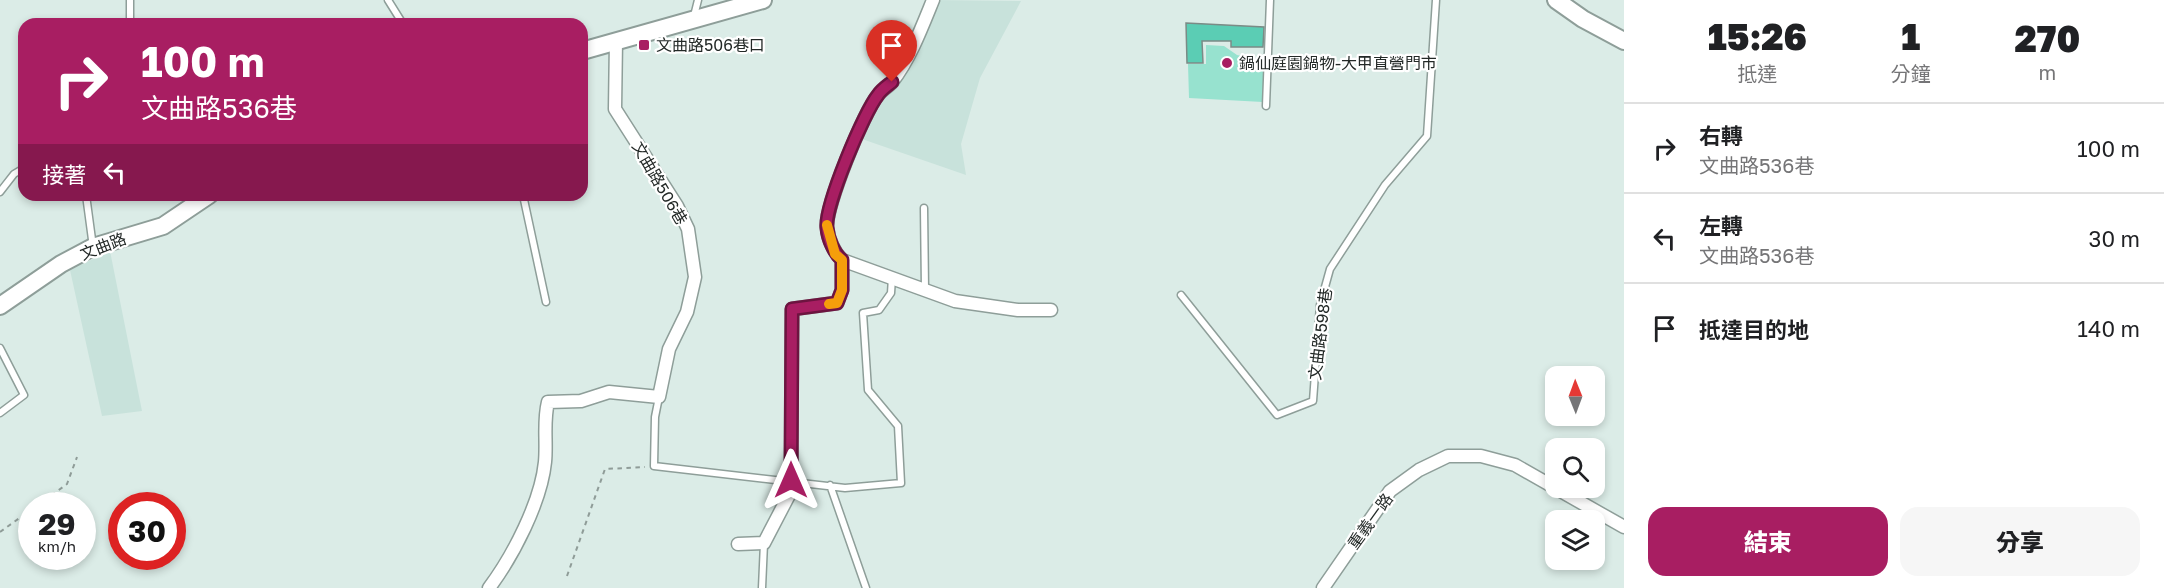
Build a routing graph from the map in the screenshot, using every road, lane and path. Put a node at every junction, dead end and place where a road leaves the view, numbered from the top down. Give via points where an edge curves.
1 (130, 0) edge
2 (388, 0) edge
3 (698, 0) edge
4 (763, 0) edge
5 (933, 0) edge
6 (1270, 0) edge
7 (1436, 0) edge
8 (1556, 0) edge
9 (130, 18) edge
10 (399, 18) edge
11 (693, 20) junction
12 (616, 40) junction
13 (1624, 41) edge
14 (588, 49) edge
15 (1266, 106) dead end
16 (18, 172) edge
17 (0, 192) edge
18 (87, 201) edge
19 (200, 201) edge
20 (524, 201) edge
21 (924, 208) dead end
22 (93, 248) junction
23 (842, 260) junction
24 (892, 278) junction
25 (926, 290) junction
26 (1181, 295) dead end
27 (546, 302) dead end
28 (0, 306) edge
29 (1051, 310) dead end
30 (0, 348) edge
31 (659, 397) junction
32 (0, 413) edge
33 (77, 457) dead end
34 (654, 466) junction
35 (791, 480) junction
36 (830, 486) junction
37 (56, 492) edge
38 (18, 520) edge
39 (1624, 527) edge
40 (0, 532) edge
41 (764, 543) junction
42 (738, 544) dead end
43 (567, 576) dead end
44 (489, 588) edge
45 (762, 588) edge
46 (866, 588) edge
47 (1323, 588) edge

1 - 9 lane
2 - 10 lane
3 - 11 lane
4 - 11 street
5 - 23 street via 892,82 878,94 866,116 841,176 826,227 835,254
6 - 15 lane
7 - 26 lane, 文曲路598巷 via 1427,136 1385,185 1330,269 1320,304 1312,401 1277,415
8 - 13 street
11 - 12 street
12 - 14 street
12 - 31 street, 文曲路506巷 via 615,109 677,206 688,230 695,277 687,312 669,349
16 - 17 lane
18 - 22 lane
19 - 22 street, 文曲路 via 163,226
20 - 27 lane
21 - 25 lane
22 - 28 street, 文曲路 via 61,264
23 - 24 street
23 - 35 street via 842,290 837,303 792,309
24 - 25 street
24 - 36 lane via 891,293 879,310 863,313 868,390 898,426 901,483
25 - 29 street via 955,301 1018,310
30 - 32 lane via 24,395
31 - 34 lane, 文曲路506巷
31 - 44 street via 609,392 580,401 548,402 541,487 504,568
33 - 37 path via 67,484
34 - 35 lane
34 - 43 path via 605,470
35 - 36 lane
35 - 41 street via 789,495
36 - 46 lane
38 - 40 path
39 - 47 street, 重義一路 via 1515,465 1481,456 1448,456 1390,491
41 - 42 street
41 - 45 lane

